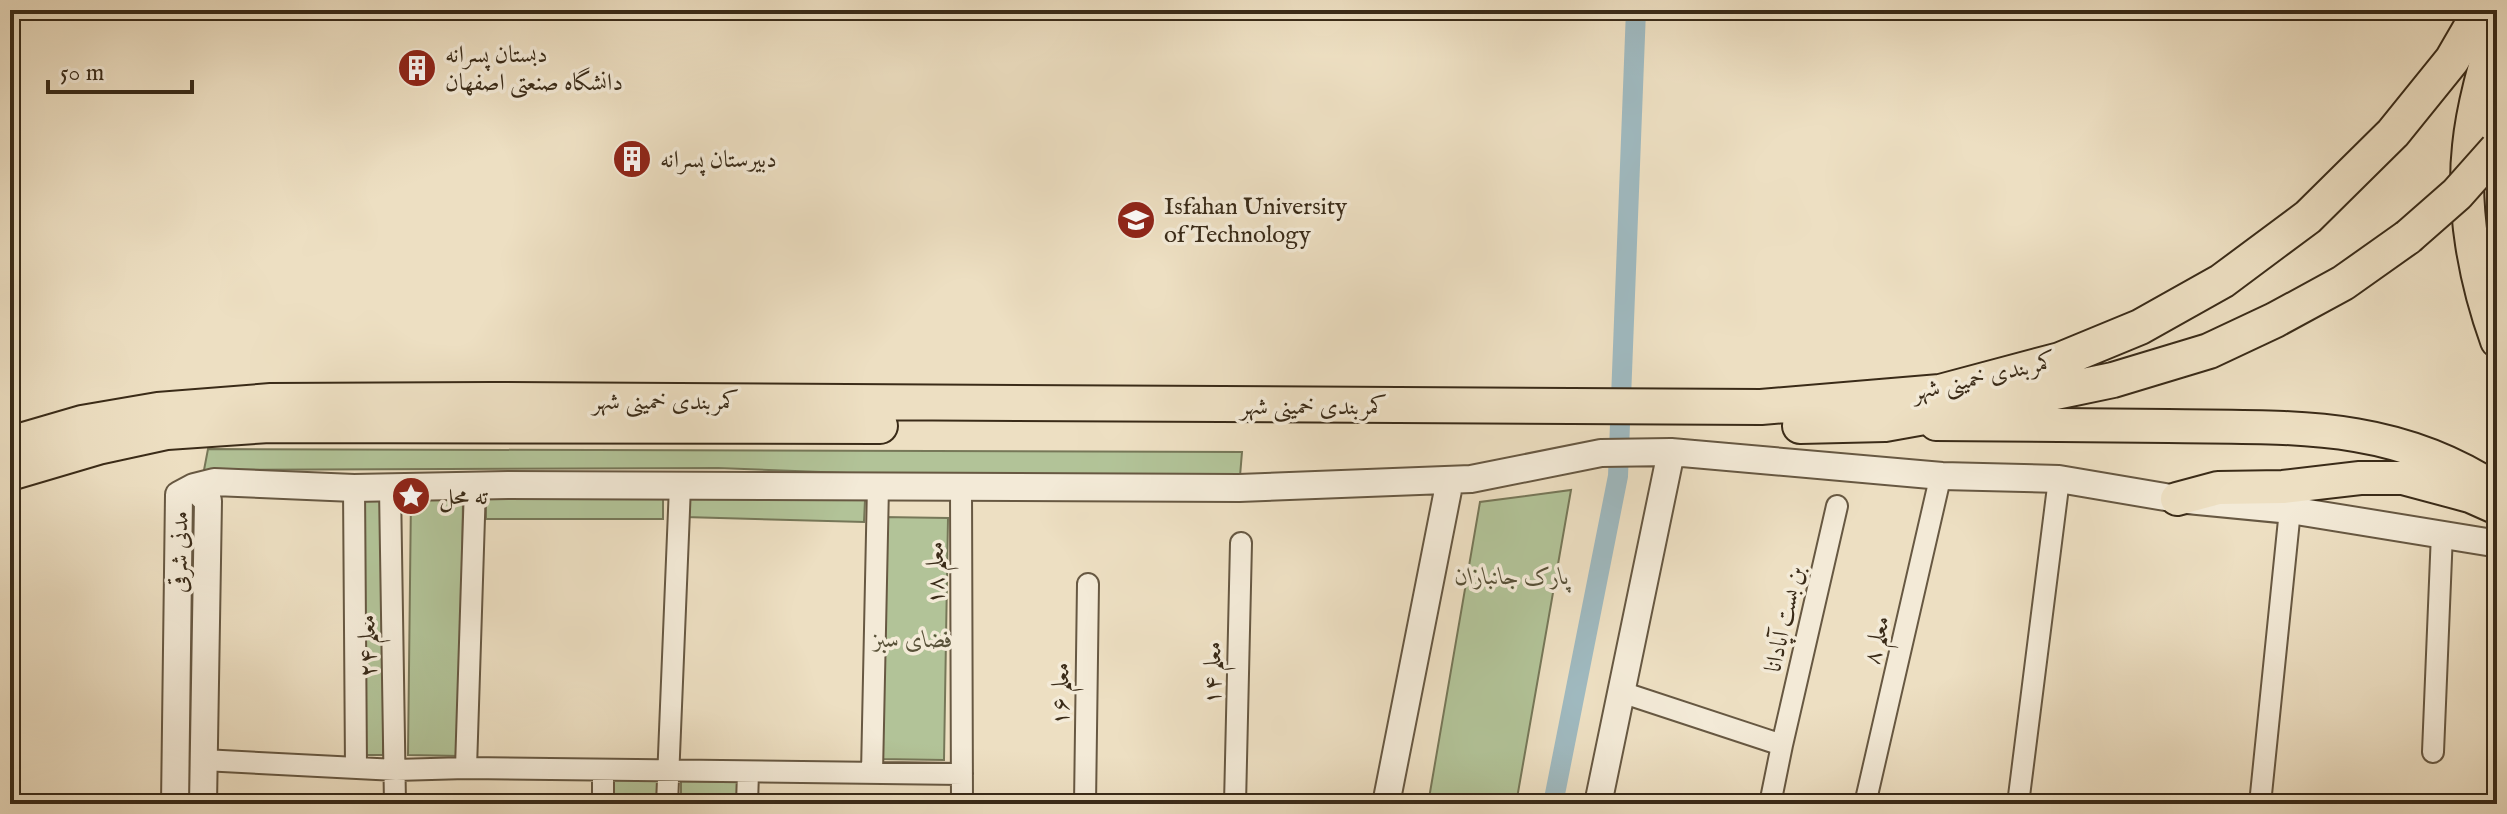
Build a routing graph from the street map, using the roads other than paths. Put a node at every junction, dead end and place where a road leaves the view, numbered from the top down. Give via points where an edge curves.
1 (2481, 10) edge
2 (2497, 26) edge
3 (2497, 149) edge
4 (2496, 336) edge
5 (1494, 417) junction
6 (1885, 424) junction
7 (1655, 434) junction
8 (10, 444) edge
9 (10, 473) edge
10 (2059, 479) junction
11 (1450, 480) junction
12 (475, 486) junction
13 (680, 486) junction
14 (878, 486) junction
15 (194, 487) junction
16 (961, 487) junction
17 (1938, 487) dead end
18 (354, 488) junction
19 (390, 488) junction
20 (2497, 490) edge
21 (2177, 499) junction
22 (1837, 506) dead end
23 (2497, 508) edge
24 (2290, 510) junction
25 (2442, 533) junction
26 (1241, 543) dead end
27 (2497, 547) edge
28 (1088, 584) dead end
29 (1621, 692) junction
30 (1782, 745) junction
31 (2433, 752) dead end
32 (203, 760) junction
33 (356, 767) junction
34 (466, 768) junction
35 (396, 770) junction
36 (603, 770) junction
37 (668, 771) junction
38 (748, 772) junction
39 (872, 773) junction
40 (962, 774) junction
41 (175, 804) edge
42 (203, 804) edge
43 (395, 804) edge
44 (603, 804) edge
45 (667, 804) edge
46 (747, 804) edge
47 (962, 804) edge
48 (1085, 804) edge
49 (1235, 804) edge
50 (1386, 804) edge
51 (1598, 804) edge
52 (1770, 804) edge
53 (1865, 804) edge
54 (2018, 804) edge
55 (2260, 804) edge

1 - 7 highway, کمربندی خمینی شهر via 2452,60 2393,133 2308,217 2222,281 2140,327 2060,360 1940,392 1761,407
2 - 4 main road via 2469,148 2468,218
3 - 6 highway, کمربندی خمینی شهر, bridge via 2408,237 2343,283 2209,351 2113,380
5 - 7 highway, کمربندی خمینی شهر
5 - 8 highway, کمربندی خمینی شهر via 271,401 142,413
5 - 9 highway, کمربندی خمینی شهر via 269,425 167,432
6 - 7 highway, کمربندی خمینی شهر
6 - 20 main road via 2321,429 2412,447
7 - 10 street via 1942,476
7 - 11 street via 1601,453
7 - 29 street
10 - 21 street
10 - 54 street
11 - 16 street via 1239,488
11 - 50 street
12 - 13 street
12 - 19 street
12 - 34 street
13 - 14 street
13 - 37 street
14 - 16 street
14 - 39 street
15 - 18 street via 214,482
15 - 32 street, مدنی شرقی via 208,501
15 - 41 street, مدنی شرقی via 179,495
16 - 40 street, معلم ۱۸
17 - 53 street, معلم ۸
18 - 19 street
18 - 33 street
19 - 35 street, معلم ۲۴
21 - 23 main road via 2218,488 2403,478
21 - 24 street
22 - 30 street, بن بست آپادانا
24 - 25 street
24 - 55 street
25 - 27 street
25 - 31 street
26 - 49 street, معلم ۱۴
28 - 48 street, معلم ۱۶
29 - 30 street
29 - 51 street
30 - 52 street, بن بست آپادانا
32 - 33 street
32 - 42 street, مدنی شرقی
33 - 35 street
34 - 35 street
34 - 36 street
35 - 43 street, معلم ۲۴
36 - 37 street
36 - 44 street
37 - 38 street
37 - 45 street
38 - 39 street
38 - 46 street
39 - 40 street
40 - 47 street, معلم ۱۸

